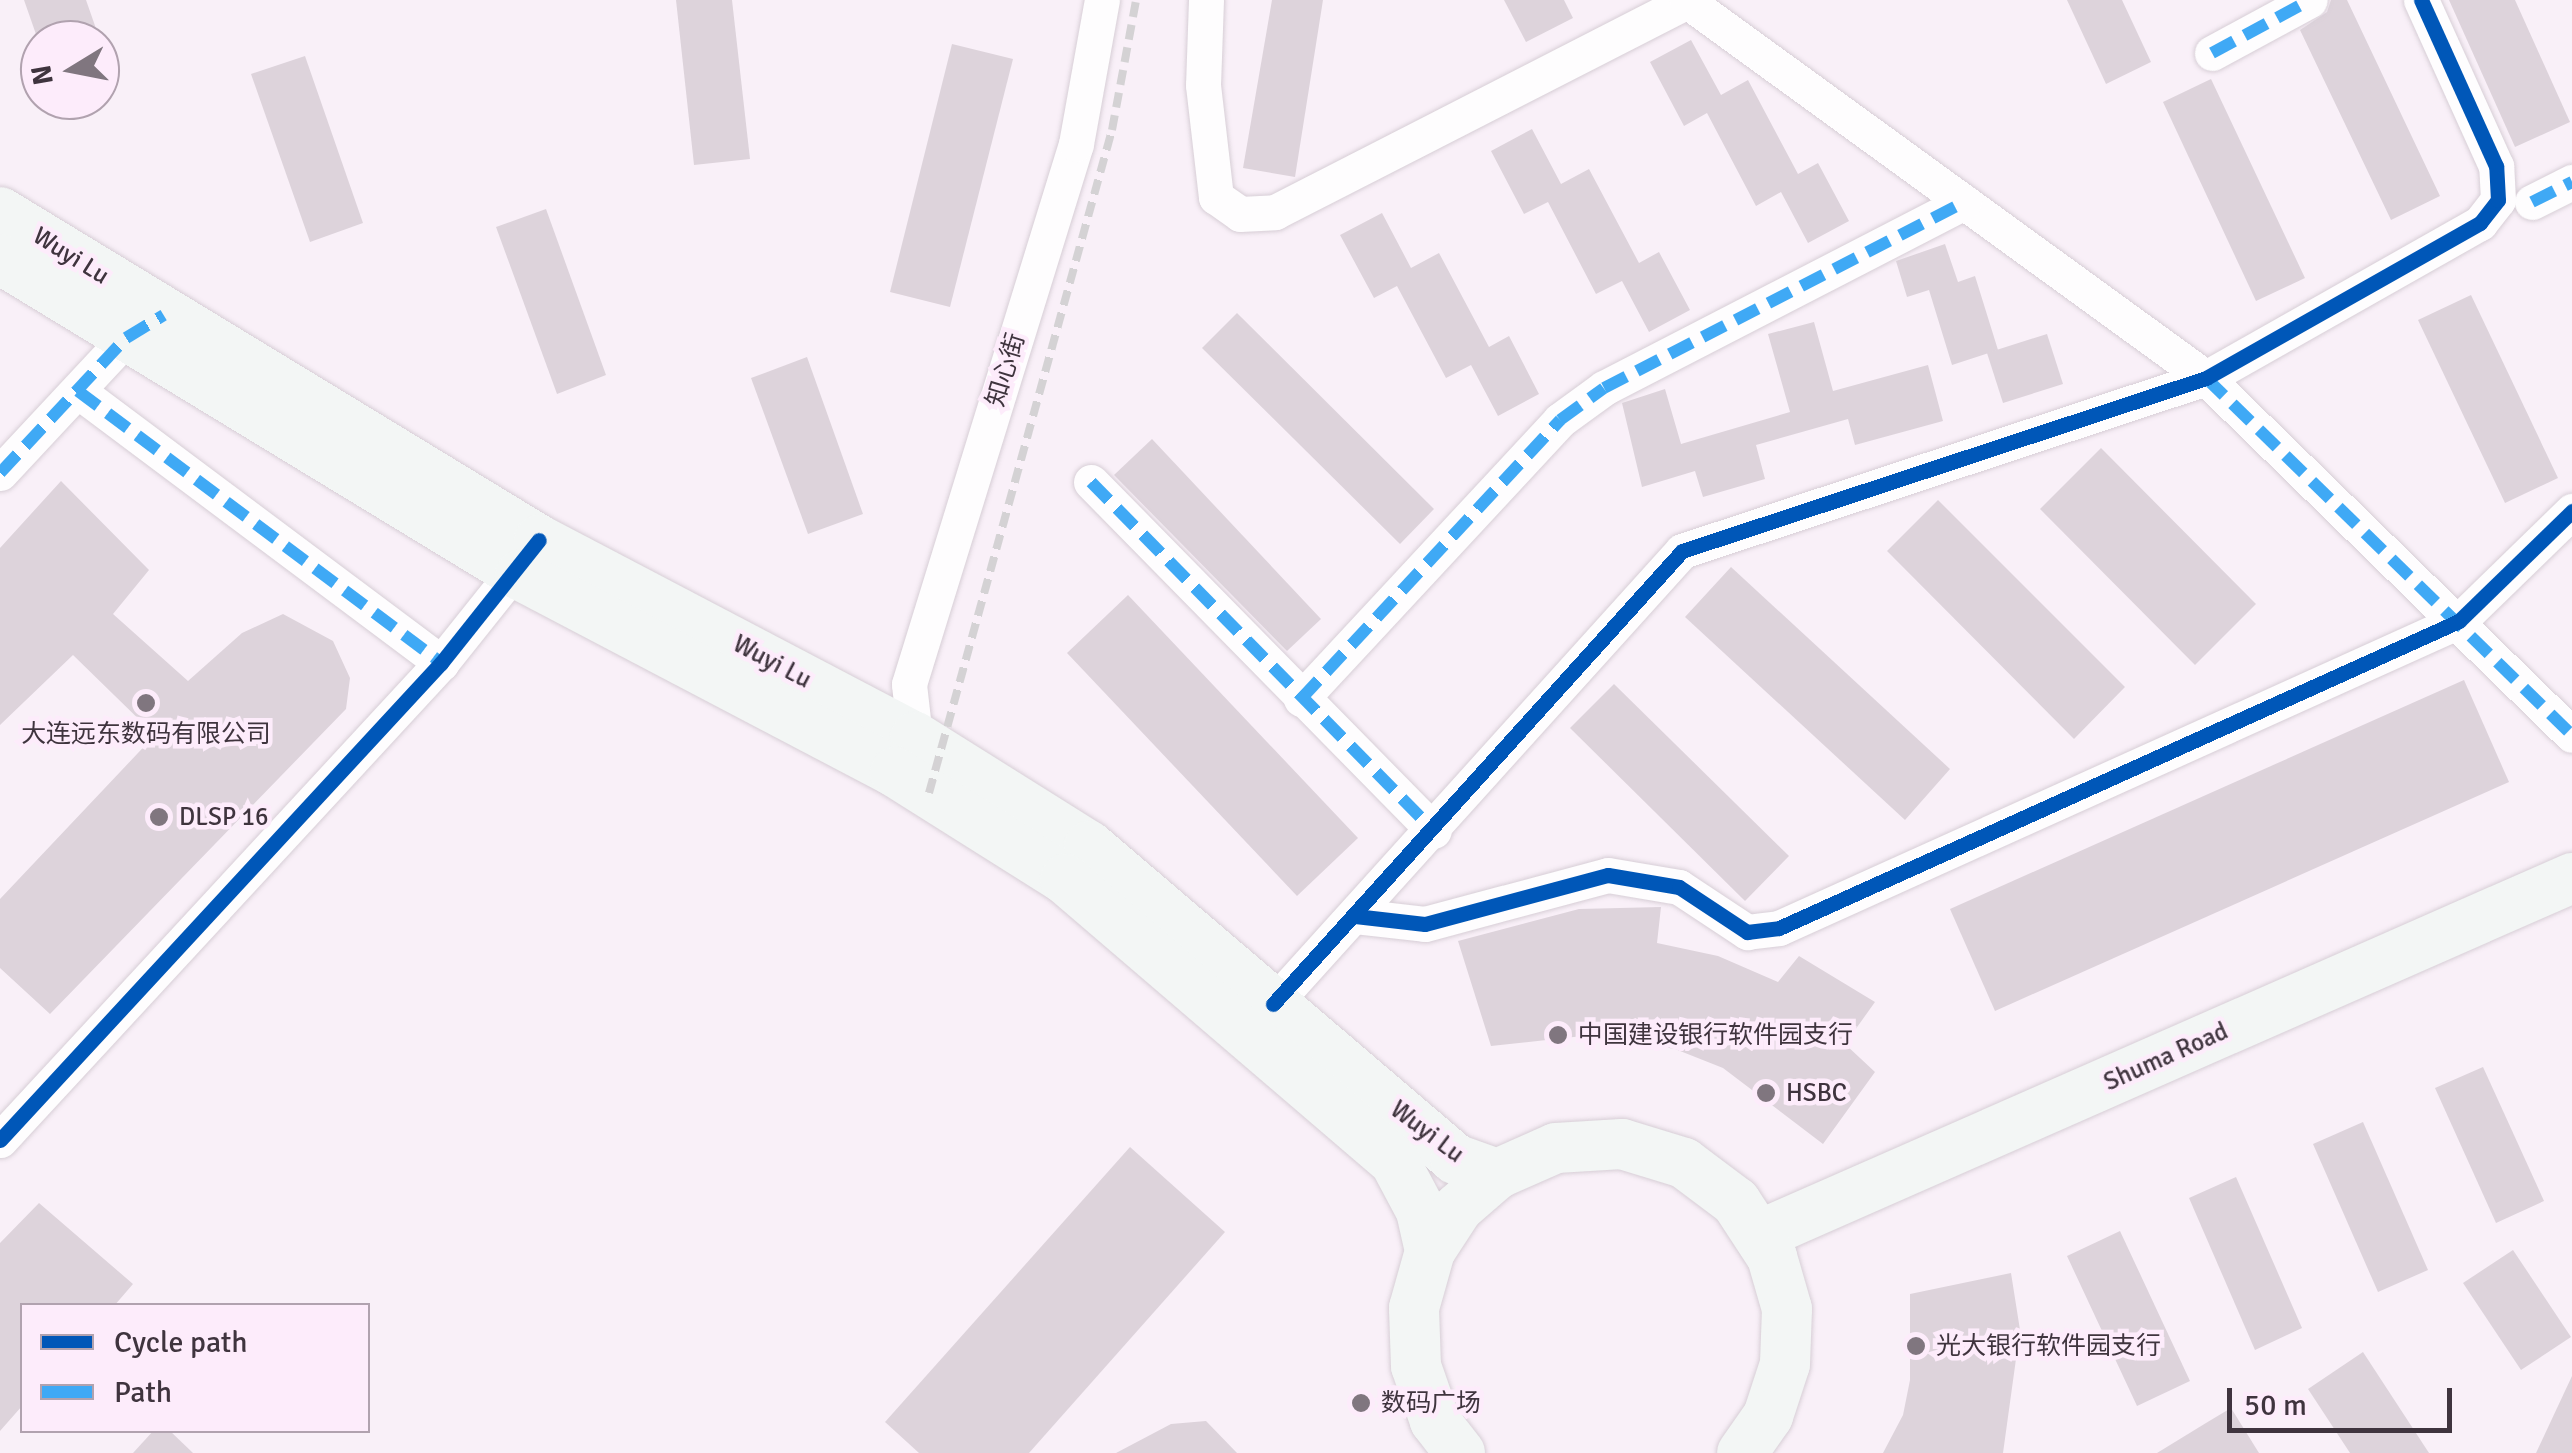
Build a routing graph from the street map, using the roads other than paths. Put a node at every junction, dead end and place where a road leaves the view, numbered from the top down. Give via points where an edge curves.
1 (1102, 0) edge
2 (1206, 0) edge
3 (2310, 0) edge
4 (2421, 0) edge
5 (1688, 1) edge
6 (2212, 53) dead end
7 (2572, 182) edge
8 (1964, 202) junction
9 (2532, 202) dead end
10 (0, 212) edge
11 (0, 259) edge
12 (145, 326) junction
13 (2206, 378) junction
14 (78, 391) junction
15 (0, 473) edge
16 (1091, 482) dead end
17 (2572, 510) edge
18 (527, 556) junction
19 (2459, 620) junction
20 (441, 663) junction
21 (1301, 698) junction
22 (2572, 735) edge
23 (915, 737) junction
24 (1434, 831) junction
25 (2572, 878) edge
26 (1356, 916) junction
27 (2572, 916) edge
28 (1273, 1004) junction
29 (0, 1140) edge
30 (1497, 1174) junction
31 (1767, 1249) junction
32 (1430, 1252) junction
33 (1460, 1453) edge
34 (1742, 1453) edge

1 - 23 street, 知心街 via 1076,144 909,684
2 - 5 street via 1203,85 1216,197 1240,214 1275,212
3 - 6 street
4 - 13 street via 2496,166 2498,200 2480,223
5 - 8 street
7 - 9 street
8 - 13 street
8 - 21 street via 1604,388 1560,420
10 - 12 main road, Wuyi Lu
11 - 12 main road, Wuyi Lu
12 - 14 street
12 - 18 main road, Wuyi Lu
13 - 19 street
13 - 24 street via 1682,551
14 - 15 street
14 - 20 street
16 - 21 street
17 - 19 street
18 - 20 street
18 - 23 main road, Wuyi Lu
18 - 32 main road, Wuyi Lu via 1065,878 1395,1162 1421,1211
19 - 22 street
19 - 26 street via 1780,928 1747,932 1679,888 1608,875 1426,924
20 - 29 street
21 - 24 street
23 - 28 main road, Wuyi Lu via 1089,846
24 - 26 street
25 - 31 main road, Shuma Road
26 - 28 street
27 - 31 main road, Shuma Road
28 - 30 main road, Wuyi Lu via 1455,1159
30 - 31 main road via 1556,1148 1622,1144 1684,1163 1736,1202
30 - 32 main road via 1458,1208
31 - 34 main road via 1786,1309 1785,1364 1768,1416
32 - 33 main road via 1414,1308 1416,1366 1436,1421

